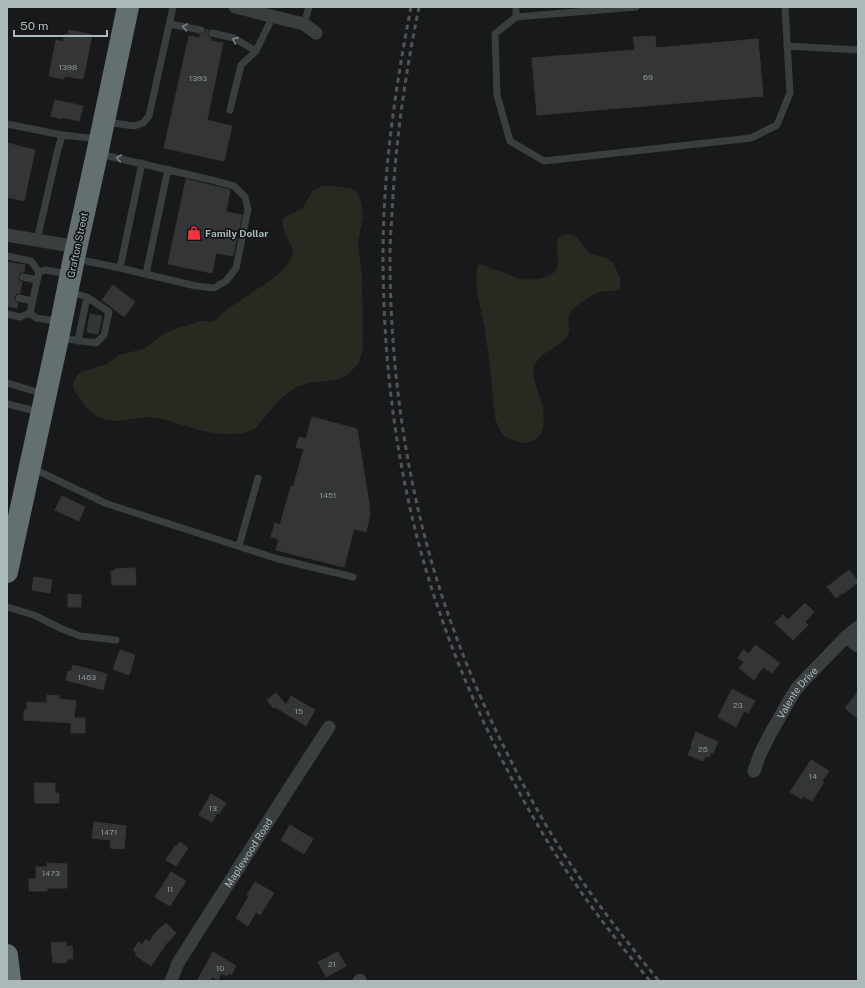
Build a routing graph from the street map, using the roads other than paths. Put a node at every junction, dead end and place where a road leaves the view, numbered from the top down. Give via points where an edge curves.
1 (128, 7) edge
2 (173, 7) edge
3 (236, 7) edge
4 (309, 7) edge
5 (516, 7) edge
6 (636, 7) edge
7 (785, 7) edge
8 (273, 16) junction
9 (516, 17) junction
10 (170, 24) junction
11 (304, 24) junction
12 (201, 30) dead end
13 (212, 33) dead end
14 (316, 33) dead end
15 (787, 46) junction
16 (858, 50) edge
17 (256, 51) junction
18 (230, 110) dead end
19 (7, 124) edge
20 (62, 136) junction
21 (100, 138) junction
22 (142, 163) junction
23 (168, 169) junction
24 (7, 235) edge
25 (37, 240) junction
26 (7, 256) edge
27 (120, 268) junction
28 (39, 272) junction
29 (75, 273) junction
30 (146, 274) junction
31 (23, 277) dead end
32 (37, 280) junction
33 (19, 298) dead end
34 (32, 301) junction
35 (30, 313) junction
36 (7, 314) edge
37 (66, 334) junction
38 (7, 383) edge
39 (7, 404) edge
40 (44, 404) junction
41 (28, 475) junction
42 (258, 478) dead end
43 (239, 546) junction
44 (8, 566) edge
45 (352, 577) dead end
46 (7, 606) edge
47 (858, 627) edge
48 (846, 637) junction
49 (116, 640) dead end
50 (858, 646) edge
51 (329, 728) dead end
52 (754, 771) dead end
53 (7, 954) edge
54 (10, 981) edge
55 (171, 981) edge

1 - 21 highway, Grafton Street
2 - 10 lane
3 - 8 street
4 - 11 lane
5 - 9 lane
6 - 9 lane
7 - 15 lane
8 - 11 street
8 - 17 lane
9 - 15 lane via 495,34 497,95 510,141 544,161 751,138 777,126 790,93
12 -> 10 lane
10 - 21 lane via 149,116 143,123
11 - 14 street
17 -> 13 lane via 234,38
15 - 16 lane
17 - 18 lane via 241,64
19 - 20 lane
20 - 21 lane
20 - 25 lane
22 -> 21 lane
21 - 29 highway, Grafton Street
22 - 23 lane
22 - 27 lane
23 - 30 lane
23 - 30 lane via 234,186 245,197 248,209 236,268 226,281 214,288
24 - 25 street
25 - 29 street
26 - 28 lane via 31,261
27 - 29 lane
27 - 30 lane
28 - 29 lane via 45,270
28 - 32 lane
29 - 37 highway, Grafton Street
29 - 37 lane via 109,312 104,335 96,343
31 - 32 lane
32 - 34 lane
33 - 34 lane
34 - 35 lane
35 - 36 lane via 20,317
35 - 37 lane via 36,318 49,320
37 - 40 highway, Grafton Street
38 - 40 lane
39 - 40 lane
40 - 41 highway, Grafton Street
41 - 43 lane
41 - 44 highway, Grafton Street
42 - 43 lane
43 - 45 lane via 278,559
46 - 49 lane via 80,636
47 - 48 street, Valente Drive
48 - 50 street
48 - 52 street, Valente Drive via 809,674 790,699 760,754
51 - 55 street, Maplewood Road via 197,932 178,963
53 - 54 highway

